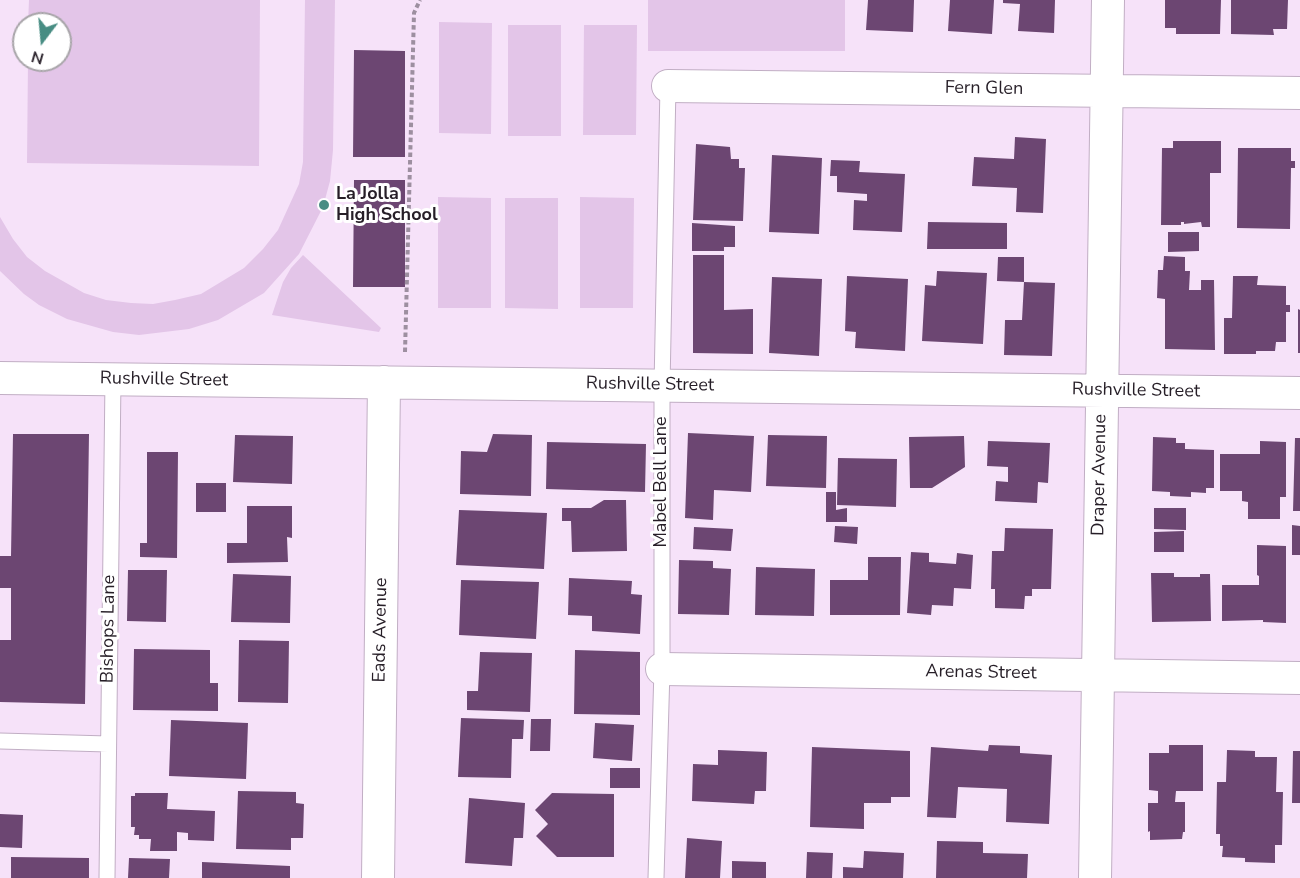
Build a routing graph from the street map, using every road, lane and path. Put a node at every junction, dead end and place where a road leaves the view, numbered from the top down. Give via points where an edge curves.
1 (420, 0) edge
2 (1108, 0) edge
3 (668, 86) joint
4 (1107, 91) junction
5 (1300, 93) edge
6 (405, 358) dead end
7 (0, 378) edge
8 (113, 379) junction
9 (384, 382) junction
10 (662, 386) junction
11 (1102, 391) junction
12 (1300, 393) edge
13 (662, 669) junction
14 (1097, 675) junction
15 (1300, 678) edge
16 (0, 741) edge
17 (108, 744) junction
18 (107, 878) edge
19 (378, 878) edge
20 (656, 878) edge
21 (1095, 878) edge

1 - 6 path via 414,13
2 - 4 street, Draper Avenue
3 - 4 street, Fern Glen
3 - 10 lane, Mabel Bell Lane
4 - 5 street, Fern Glen
4 - 11 street, Draper Avenue
7 - 8 street, Rushville Street
8 - 9 street, Rushville Street
8 - 17 lane, Bishops Lane
9 - 10 street, Rushville Street
9 - 19 street, Eads Avenue
10 - 11 street, Rushville Street
10 - 13 lane, Mabel Bell Lane
11 - 12 street, Rushville Street
11 - 14 street, Draper Avenue
13 - 14 street, Arenas Street
13 - 20 lane, Mabel Bell Lane
14 - 15 street, Arenas Street
14 - 21 street, Draper Avenue
16 - 17 lane
17 - 18 lane, Bishops Lane

